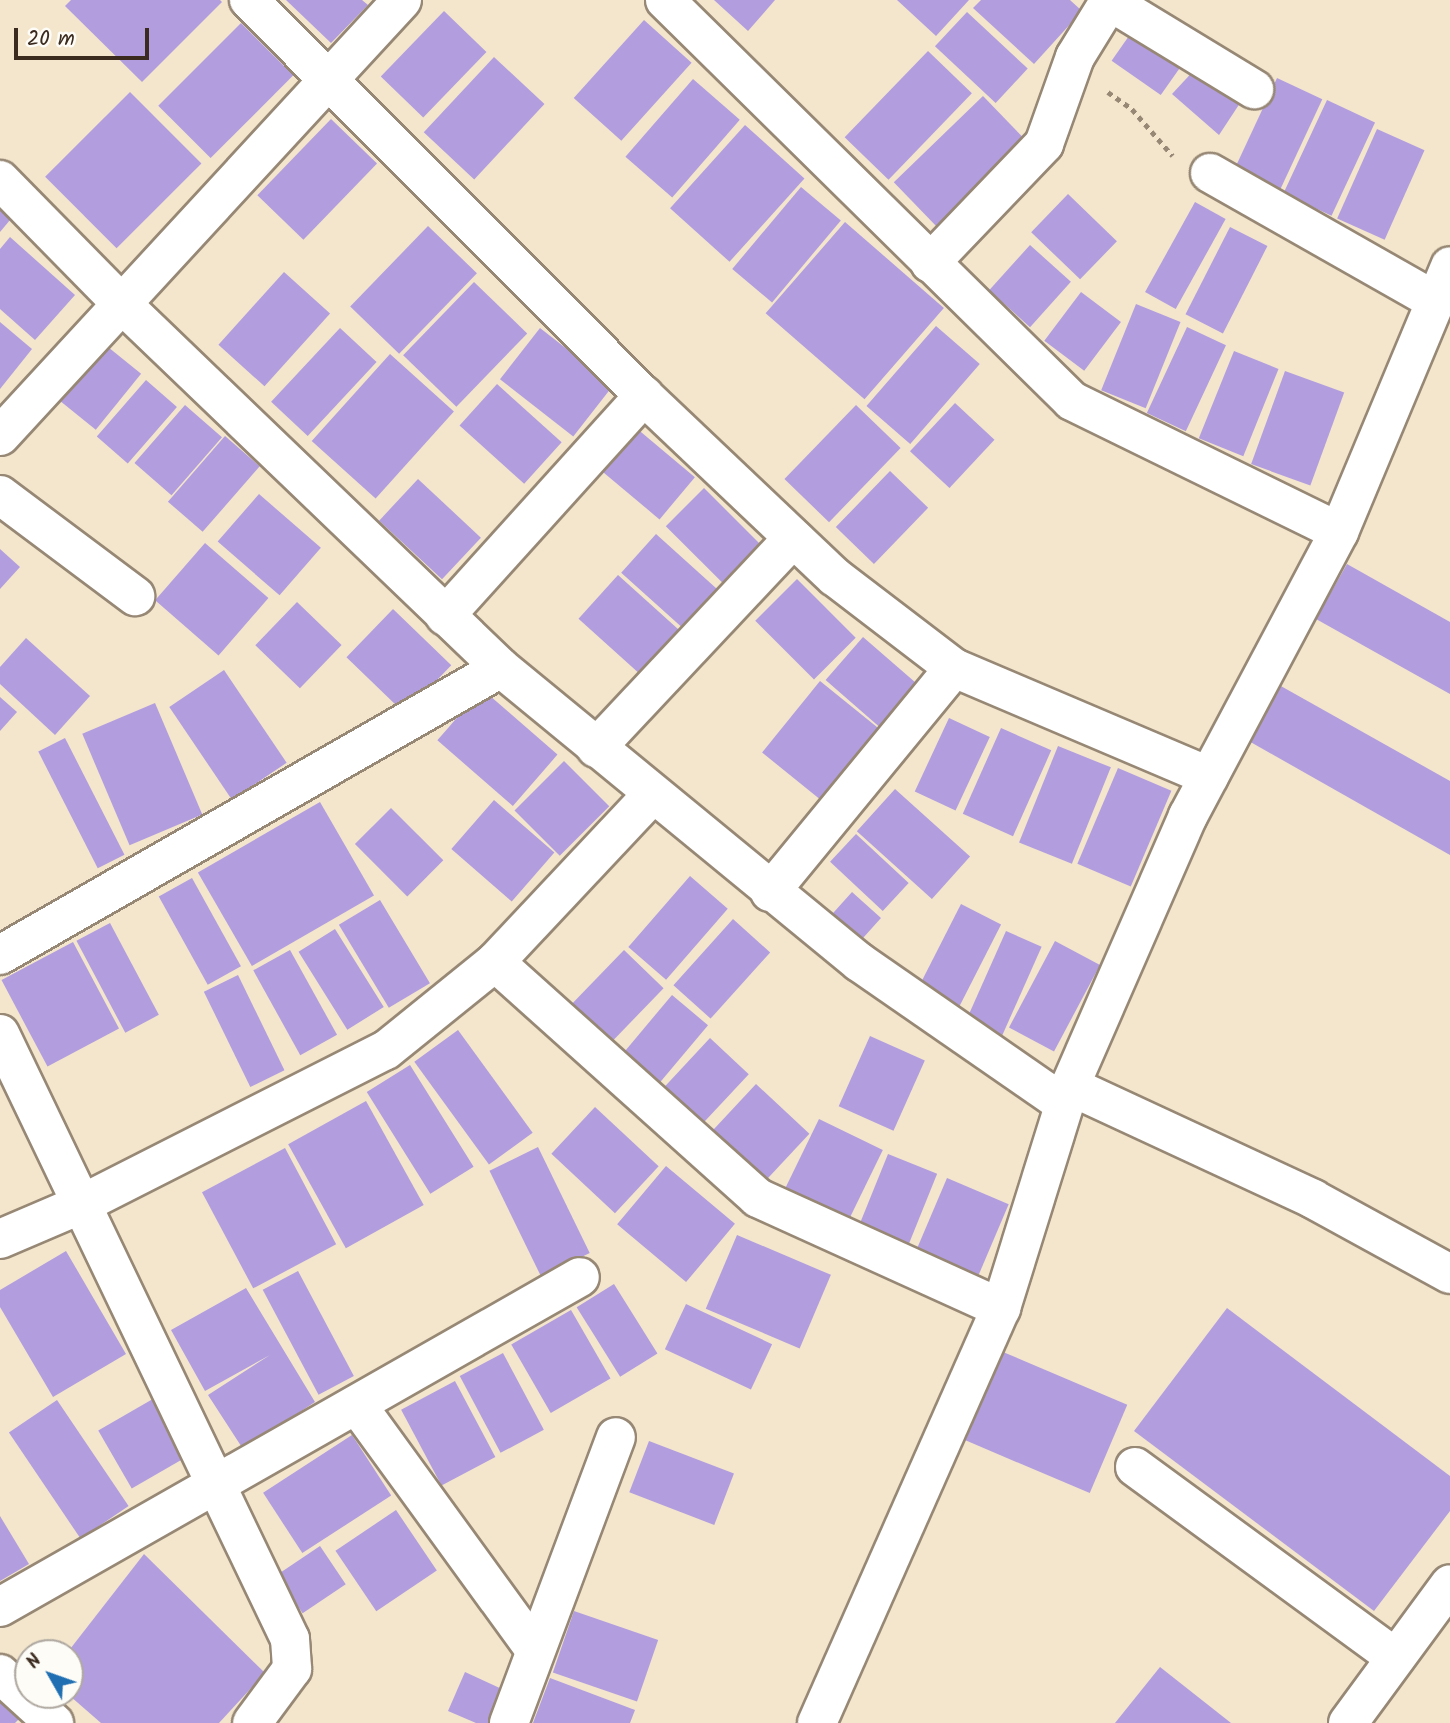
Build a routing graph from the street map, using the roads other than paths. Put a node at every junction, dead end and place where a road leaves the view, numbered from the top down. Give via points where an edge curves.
1 (249, 0) edge
2 (402, 0) edge
3 (665, 0) edge
4 (1103, 3) edge
5 (328, 79) junction
6 (1254, 89) dead end
7 (1210, 173) road end
8 (0, 180) edge
9 (930, 263) junction
10 (1450, 266) edge
11 (1435, 300) junction
12 (122, 304) junction
13 (644, 396) junction
14 (0, 436) edge
15 (0, 495) edge
16 (1339, 532) junction
17 (793, 538) junction
18 (135, 596) dead end
19 (445, 617) junction
20 (502, 668) junction
21 (954, 668) junction
22 (596, 748) junction
23 (1209, 776) junction
24 (652, 795) junction
25 (770, 892) junction
26 (0, 955) edge
27 (495, 962) junction
28 (0, 1034) edge
29 (1066, 1095) junction
30 (82, 1204) junction
31 (0, 1239) edge
32 (1450, 1274) edge
33 (580, 1277) dead end
34 (1001, 1308) junction
35 (357, 1405) junction
36 (616, 1437) dead end
37 (1135, 1467) dead end
38 (218, 1484) junction
39 (1450, 1584) edge
40 (0, 1607) edge
41 (535, 1650) junction
42 (1393, 1656) junction
43 (0, 1674) edge
44 (54, 1723) edge
45 (252, 1723) edge
46 (509, 1723) edge
47 (817, 1723) edge
48 (1349, 1723) edge

1 - 5 street
2 - 5 street
3 - 9 street
4 - 6 street
4 - 9 street via 1075,57 1044,145
5 - 12 street
5 - 13 street
7 - 11 street
8 - 12 street
9 - 16 street via 1072,401
10 - 11 street
11 - 16 street
12 - 14 street
12 - 19 street
13 - 17 street
13 - 19 street
15 - 18 street
16 - 23 street
17 - 21 street via 835,577
17 - 22 street
19 - 20 street
20 - 22 street
20 - 26 street
21 - 23 street
21 - 25 street
22 - 24 street
23 - 29 street
24 - 25 street
24 - 27 street
25 - 29 street via 859,962
27 - 30 street via 386,1050
27 - 34 street via 758,1198
28 - 30 street
29 - 32 street via 1313,1199
29 - 34 street
30 - 31 street
30 - 38 street
33 - 35 street
34 - 47 street
35 - 38 street
35 - 41 street
36 - 41 street
37 - 42 street
38 - 40 street
38 - 45 street via 294,1655 284,1682
39 - 42 street
41 - 46 street
42 - 48 street
43 - 44 street

